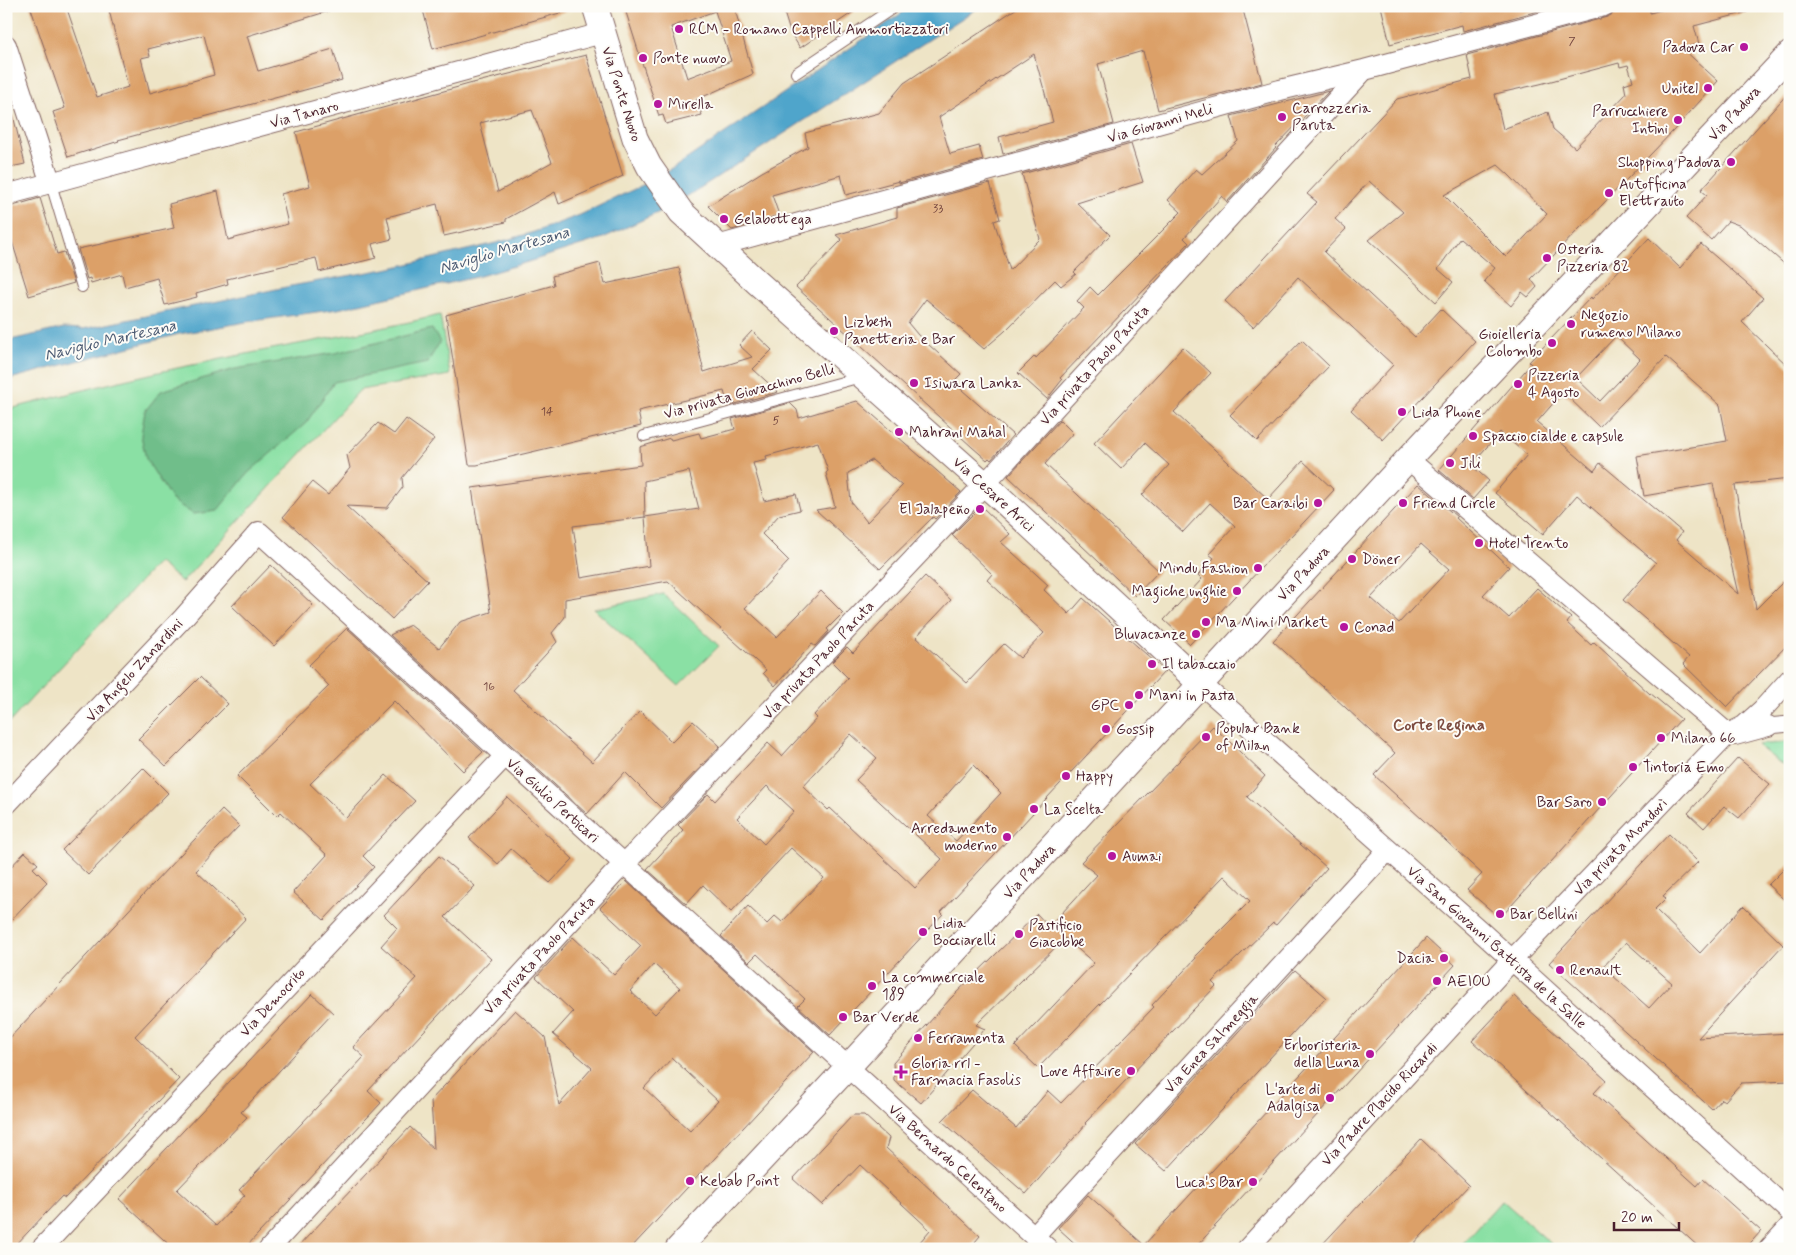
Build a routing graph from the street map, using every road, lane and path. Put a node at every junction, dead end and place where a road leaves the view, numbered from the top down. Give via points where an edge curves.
1 (594, 6) edge
2 (896, 6) edge
3 (1604, 6) edge
4 (602, 33) junction
5 (6, 45) edge
6 (1790, 54) edge
7 (1364, 70) junction
8 (796, 73) dead end
9 (51, 184) junction
10 (6, 195) edge
11 (709, 239) junction
12 (82, 288) dead end
13 (862, 377) junction
14 (644, 436) dead end
15 (1408, 459) junction
16 (984, 484) junction
17 (259, 532) joint
18 (1790, 679) edge
19 (1201, 684) junction
20 (1790, 724) edge
21 (1768, 726) joint
22 (1728, 734) junction
23 (505, 756) junction
24 (6, 805) edge
25 (1388, 850) junction
26 (624, 864) junction
27 (1512, 960) junction
28 (848, 1067) junction
29 (1790, 1212) edge
30 (1790, 1226) edge
31 (1041, 1242) edge
32 (41, 1249) edge
33 (269, 1249) edge
34 (678, 1249) edge
35 (1247, 1249) edge
36 (1769, 1249) edge

1 - 4 street, Via Ponte Nuovo
2 - 8 lane
3 - 7 street, Via Giovanni Meli
4 - 9 street, Via Tanaro
4 - 11 street, Via Ponte Nuovo via 633,133 649,166 681,212
5 - 9 street
6 - 15 street, Via Padova
7 - 11 street, Via Giovanni Meli
7 - 16 street, Via privata Paolo Paruta
9 - 10 street, Via Tanaro
9 - 12 lane
11 - 13 street, Via Cesare Arici
13 - 14 lane, Via privata Giovacchino Belli
13 - 16 street, Via Cesare Arici
15 - 19 street, Via Padova
15 - 22 street
16 - 19 street, Via Cesare Arici
16 - 26 street, Via privata Paolo Paruta
17 - 23 street, Via Giulio Perticari
17 - 24 street, Via Angelo Zanardini via 183,618
18 - 22 street, Via privata Mondovì via 1744,726
19 - 25 street, Via San Giovanni Battista de la Salle
19 - 28 street, Via Padova
20 - 21 street
21 - 22 street
22 - 27 street, Via privata Mondovì
23 - 26 street, Via Giulio Perticari
23 - 32 street, Via Democrito
25 - 27 street, Via San Giovanni Battista de la Salle
25 - 31 street, Via Enea Salmeggia
26 - 28 street, Via Giulio Perticari
26 - 33 street, Via privata Paolo Paruta
27 - 29 street, Via San Giovanni Battista de la Salle
27 - 35 street, Via Padre Placido Riccardi
28 - 31 street, Via Bernardo Celentano
28 - 34 street, Via Padova
30 - 36 street

